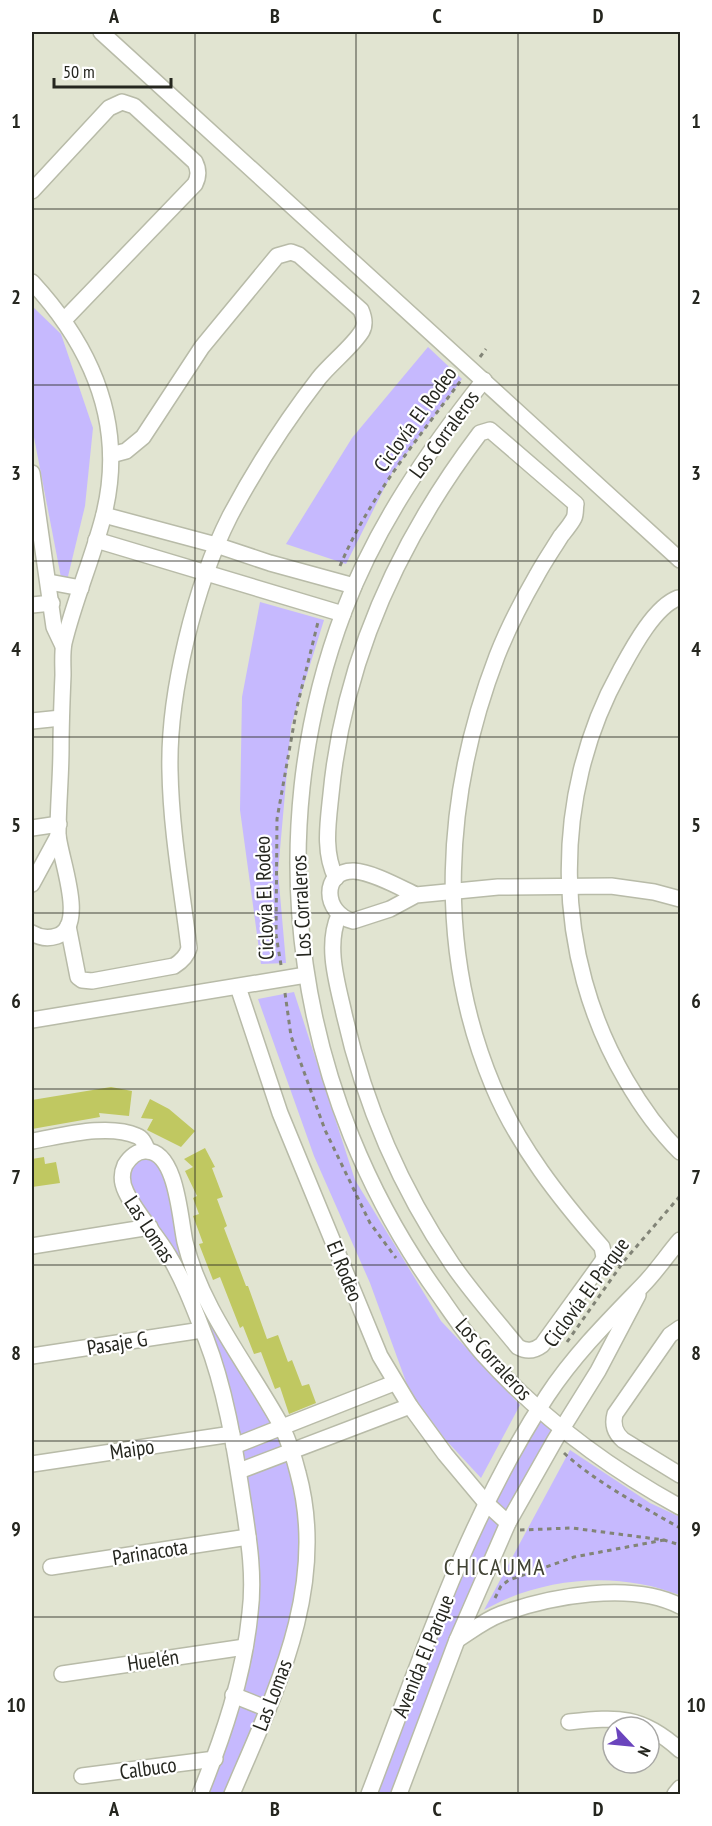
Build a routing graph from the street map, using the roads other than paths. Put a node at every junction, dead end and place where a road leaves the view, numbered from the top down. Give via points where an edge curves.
1 (101, 32) edge
2 (32, 191) edge
3 (32, 282) edge
4 (64, 320) junction
5 (483, 380) junction
6 (111, 455) junction
7 (32, 473) edge
8 (33, 491) edge
9 (104, 515) junction
10 (96, 540) junction
11 (216, 545) junction
12 (681, 560) edge
13 (206, 572) junction
14 (49, 582) junction
15 (354, 586) junction
16 (81, 588) junction
17 (681, 599) edge
18 (52, 603) junction
19 (32, 605) edge
20 (343, 614) junction
21 (63, 646) junction
22 (61, 718) junction
23 (32, 722) edge
24 (32, 828) edge
25 (59, 830) junction
26 (336, 878) junction
27 (32, 884) edge
28 (569, 887) junction
29 (452, 892) junction
30 (416, 895) junction
31 (681, 899) edge
32 (339, 915) junction
33 (68, 927) junction
34 (33, 936) edge
35 (306, 975) junction
36 (238, 987) junction
37 (32, 1020) edge
38 (32, 1141) edge
39 (148, 1151) junction
40 (681, 1152) edge
41 (150, 1227) junction
42 (681, 1240) edge
43 (32, 1246) edge
44 (644, 1284) junction
45 (193, 1287) junction
46 (681, 1328) edge
47 (202, 1330) junction
48 (32, 1356) edge
49 (394, 1383) junction
50 (410, 1407) junction
51 (539, 1408) junction
52 (282, 1428) junction
53 (563, 1428) junction
54 (233, 1440) junction
55 (292, 1451) junction
56 (32, 1464) edge
57 (238, 1471) junction
58 (681, 1475) edge
59 (486, 1503) junction
60 (681, 1507) edge
61 (515, 1527) junction
62 (248, 1537) junction
63 (51, 1567) dead end
64 (681, 1606) edge
65 (457, 1640) junction
66 (245, 1647) junction
67 (62, 1674) dead end
68 (233, 1695) junction
69 (268, 1709) junction
70 (569, 1722) dead end
71 (681, 1750) edge
72 (215, 1759) junction
73 (82, 1776) dead end
74 (681, 1788) edge
75 (200, 1794) edge
76 (231, 1794) edge
77 (369, 1794) edge
78 (399, 1794) edge
79 (675, 1794) edge

1 - 5 street
2 - 4 street via 117,103 135,106 197,167 195,184
3 - 4 street
4 - 6 street via 100,389
5 - 12 street
5 - 15 street, Los Corraleros via 415,474
6 - 9 street
6 - 11 street via 126,451 142,437 202,347 274,259 286,252 299,255 361,310 364,328 296,408 267,451
7 - 8 street
8 - 14 street
9 - 10 street
9 - 11 street
10 - 13 street
10 - 16 street
11 - 13 street
11 - 15 street
13 - 20 street
13 - 33 street via 181,667 170,770 188,953 174,966 80,980
14 - 16 street
14 - 18 street
15 - 20 street, Los Corraleros
16 - 21 street
17 - 28 street via 667,602 645,631 601,710 575,797
18 - 19 street
18 - 21 street via 54,627
20 - 35 street, Los Corraleros via 314,713 302,789 298,901
21 - 22 street
22 - 23 street
22 - 25 street
24 - 25 street
25 - 27 street
25 - 33 street via 70,901
26 - 29 street via 327,852 332,782 344,713 363,645 394,570 428,508 480,433 490,430 576,504 575,517 523,600 485,690 465,762 454,837
26 - 30 street via 347,872 360,872
26 - 32 street via 330,897
28 - 29 street via 498,887
28 - 31 street via 611,886
28 - 40 street via 579,958 604,1037 633,1092
29 - 30 street
29 - 32 street via 465,994 493,1088 539,1168 604,1252 602,1262 582,1290 542,1345 532,1351 518,1347 453,1266 385,1145 359,1074 341,1001 331,940
30 - 32 street via 390,909 353,921
33 - 34 street via 55,936
35 - 36 street
35 - 51 street, Los Corraleros via 333,1089 381,1202 423,1273 480,1351
36 - 37 street
36 - 49 street, El Rodeo via 280,1113
38 - 39 street via 100,1130 137,1136
39 - 41 street, Las Lomas via 130,1158 123,1178 125,1191
39 - 45 street, Las Lomas via 161,1157 172,1176
41 - 43 street
41 - 45 street, Las Lomas
42 - 44 street, Avenida El Parque
44 - 51 street, Avenida El Parque via 587,1344
44 - 53 street, Avenida El Parque
45 - 47 street, Las Lomas
45 - 52 street, Las Lomas
46 - 58 street via 670,1335 615,1414 614,1424 623,1440
47 - 48 street, Pasaje G
47 - 54 street, Las Lomas via 216,1366
49 - 50 street, El Rodeo
49 - 52 street
50 - 55 street
50 - 59 street, El Rodeo
51 - 53 street
51 - 59 street, Avenida El Parque
52 - 54 street
52 - 55 street, Las Lomas
53 - 60 street via 619,1470
53 - 61 street, Avenida El Parque
54 - 56 street, Maipo
54 - 57 street, Las Lomas
55 - 57 street
55 - 69 street, Las Lomas via 305,1496 307,1569 293,1642
57 - 62 street, Las Lomas
59 - 61 street, El Rodeo
59 - 77 street, Avenida El Parque
61 - 65 street, Avenida El Parque
62 - 63 street, Parinacota
62 - 66 street, Las Lomas via 252,1561 251,1611
64 - 65 street via 640,1594 592,1594 499,1615
65 - 78 street, Avenida El Parque
66 - 67 street, Huelén
66 - 68 street, Las Lomas
68 - 69 street
68 - 72 street, Las Lomas
69 - 76 street, Las Lomas
70 - 71 street via 629,1719 648,1726
72 - 73 street, Calbuco
72 - 75 street, Las Lomas
74 - 79 street

